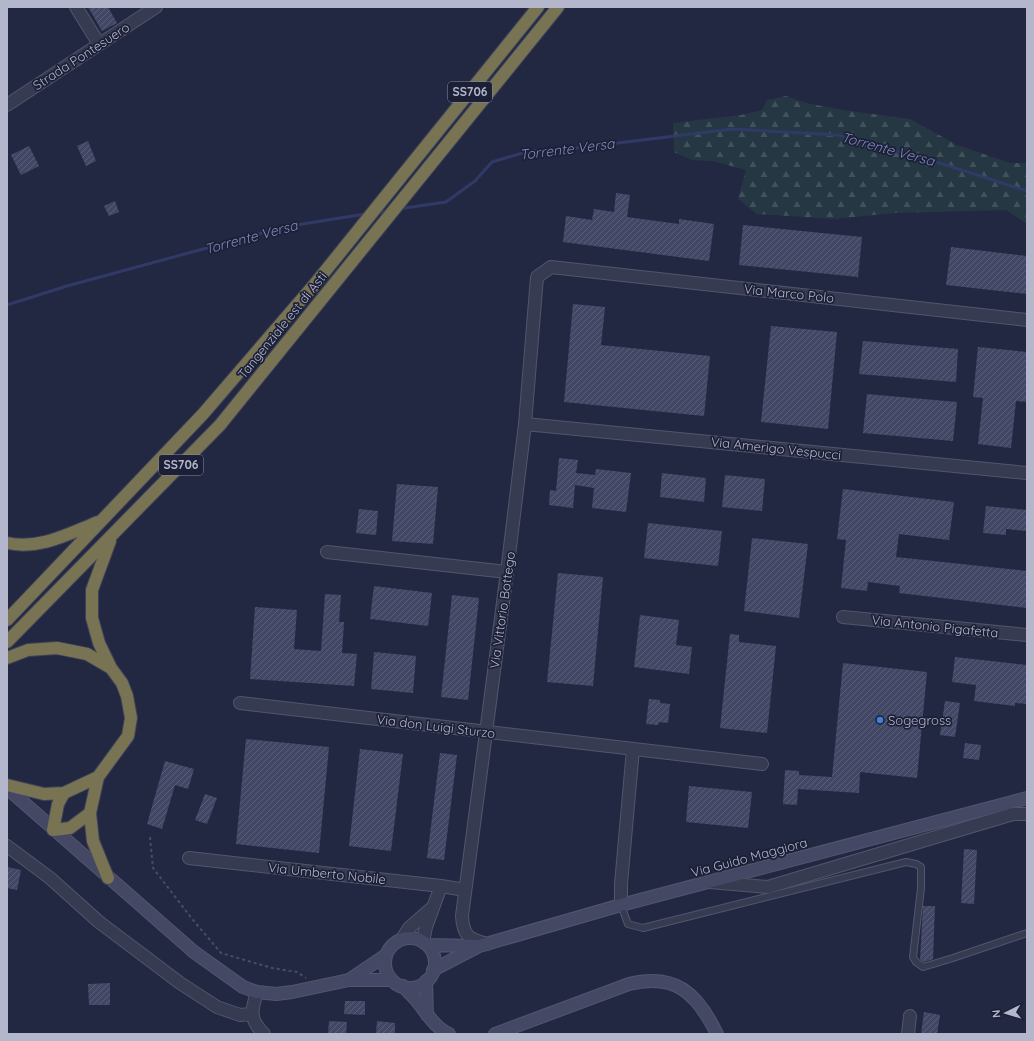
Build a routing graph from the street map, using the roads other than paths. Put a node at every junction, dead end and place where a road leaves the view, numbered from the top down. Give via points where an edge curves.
1 (76, 7) edge
2 (156, 7) edge
3 (538, 7) edge
4 (558, 7) edge
5 (100, 44) junction
6 (7, 105) edge
7 (551, 267) joint
8 (1027, 320) edge
9 (525, 424) junction
10 (1027, 473) edge
11 (102, 520) junction
12 (113, 535) junction
13 (7, 542) edge
14 (327, 552) dead end
15 (507, 572) junction
16 (843, 617) dead end
17 (7, 620) edge
18 (1027, 636) edge
19 (7, 642) edge
20 (7, 658) edge
21 (111, 668) junction
22 (240, 703) dead end
23 (485, 731) junction
24 (632, 750) junction
25 (762, 764) dead end
26 (98, 777) junction
27 (7, 785) edge
28 (7, 788) edge
29 (64, 793) junction
30 (1027, 798) edge
31 (90, 813) junction
32 (1027, 814) edge
33 (53, 830) junction
34 (7, 846) edge
35 (189, 858) dead end
36 (108, 878) junction
37 (709, 882) junction
38 (441, 886) junction
39 (465, 890) junction
40 (621, 905) junction
41 (434, 906) junction
42 (1027, 933) edge
43 (402, 939) junction
44 (425, 944) junction
45 (483, 945) junction
46 (386, 955) junction
47 (433, 970) junction
48 (349, 980) junction
49 (426, 981) junction
50 (398, 983) junction
51 (257, 992) junction
52 (252, 1013) junction
53 (427, 1016) junction
54 (910, 1016) dead end
55 (716, 1031) edge
56 (264, 1034) edge
57 (449, 1034) edge
58 (495, 1034) edge
59 (908, 1034) edge

1 - 5 street
2 - 5 street, Strada Pontesuero
3 - 11 highway, Tangenziale est di Asti / SS706 via 314,284 203,414
4 - 12 highway, Tangenziale est di Asti / SS706 via 220,425
5 - 6 street, Strada Pontesuero
7 - 8 street, Via Marco Polo
7 - 9 street, Via Vittorio Bottego via 538,276
9 - 10 street, Via Amerigo Vespucci
9 - 15 street, Via Vittorio Bottego
11 - 13 highway via 40,544
11 - 17 highway, Tangenziale est di Asti / SS706
12 - 19 highway, Tangenziale est di Asti / SS706
12 - 21 highway via 92,590 92,618 99,643
14 - 15 street
15 - 23 street, Via Vittorio Bottego
16 - 18 street, Via Antonio Pigafetta
20 - 21 highway via 28,650 57,648 87,654
21 - 26 highway via 122,683 127,696 130,729 128,736
22 - 23 street, Via don Luigi Sturzo
23 - 24 street, Via don Luigi Sturzo
23 - 39 street, Via Vittorio Bottego
24 - 25 street, Via don Luigi Sturzo
24 - 40 street
26 - 29 highway
26 - 31 highway
27 - 29 highway via 44,794
28 - 33 street
29 - 33 highway via 58,804
30 - 37 street, Via Guido Maggiora
31 - 33 highway via 70,828
31 - 36 highway via 93,841
32 - 37 street via 1013,814 768,887
33 - 36 street
34 - 52 street via 50,878 99,922 180,983 217,1007 240,1015
35 - 38 street, Via Umberto Nobile
36 - 51 street via 194,952 243,987
37 - 40 street, Via Guido Maggiora
38 - 39 street, Via Umberto Nobile
38 - 41 street
39 - 45 street, Via Vittorio Bottego via 462,920 466,935
40 - 42 lane via 628,924 643,928 906,862 921,867 913,957 923,967
40 - 45 street, Via Guido Maggiora
41 - 43 street via 409,928
41 - 44 street
43 - 44 street via 413,938
43 - 46 street via 396,942
44 - 45 street, Via Guido Maggiora
44 - 47 street via 434,957
45 - 47 street, Via Guido Maggiora
46 - 48 street
46 - 50 street via 386,968
47 - 49 street
48 - 50 street
48 - 51 street via 292,992
49 - 50 street via 419,986 411,987
49 - 53 street
50 - 53 street via 416,1000
51 - 52 street
52 - 56 street via 256,1026
53 - 57 street
54 - 59 street
55 - 58 street via 693,997 679,987 663,981 645,980

